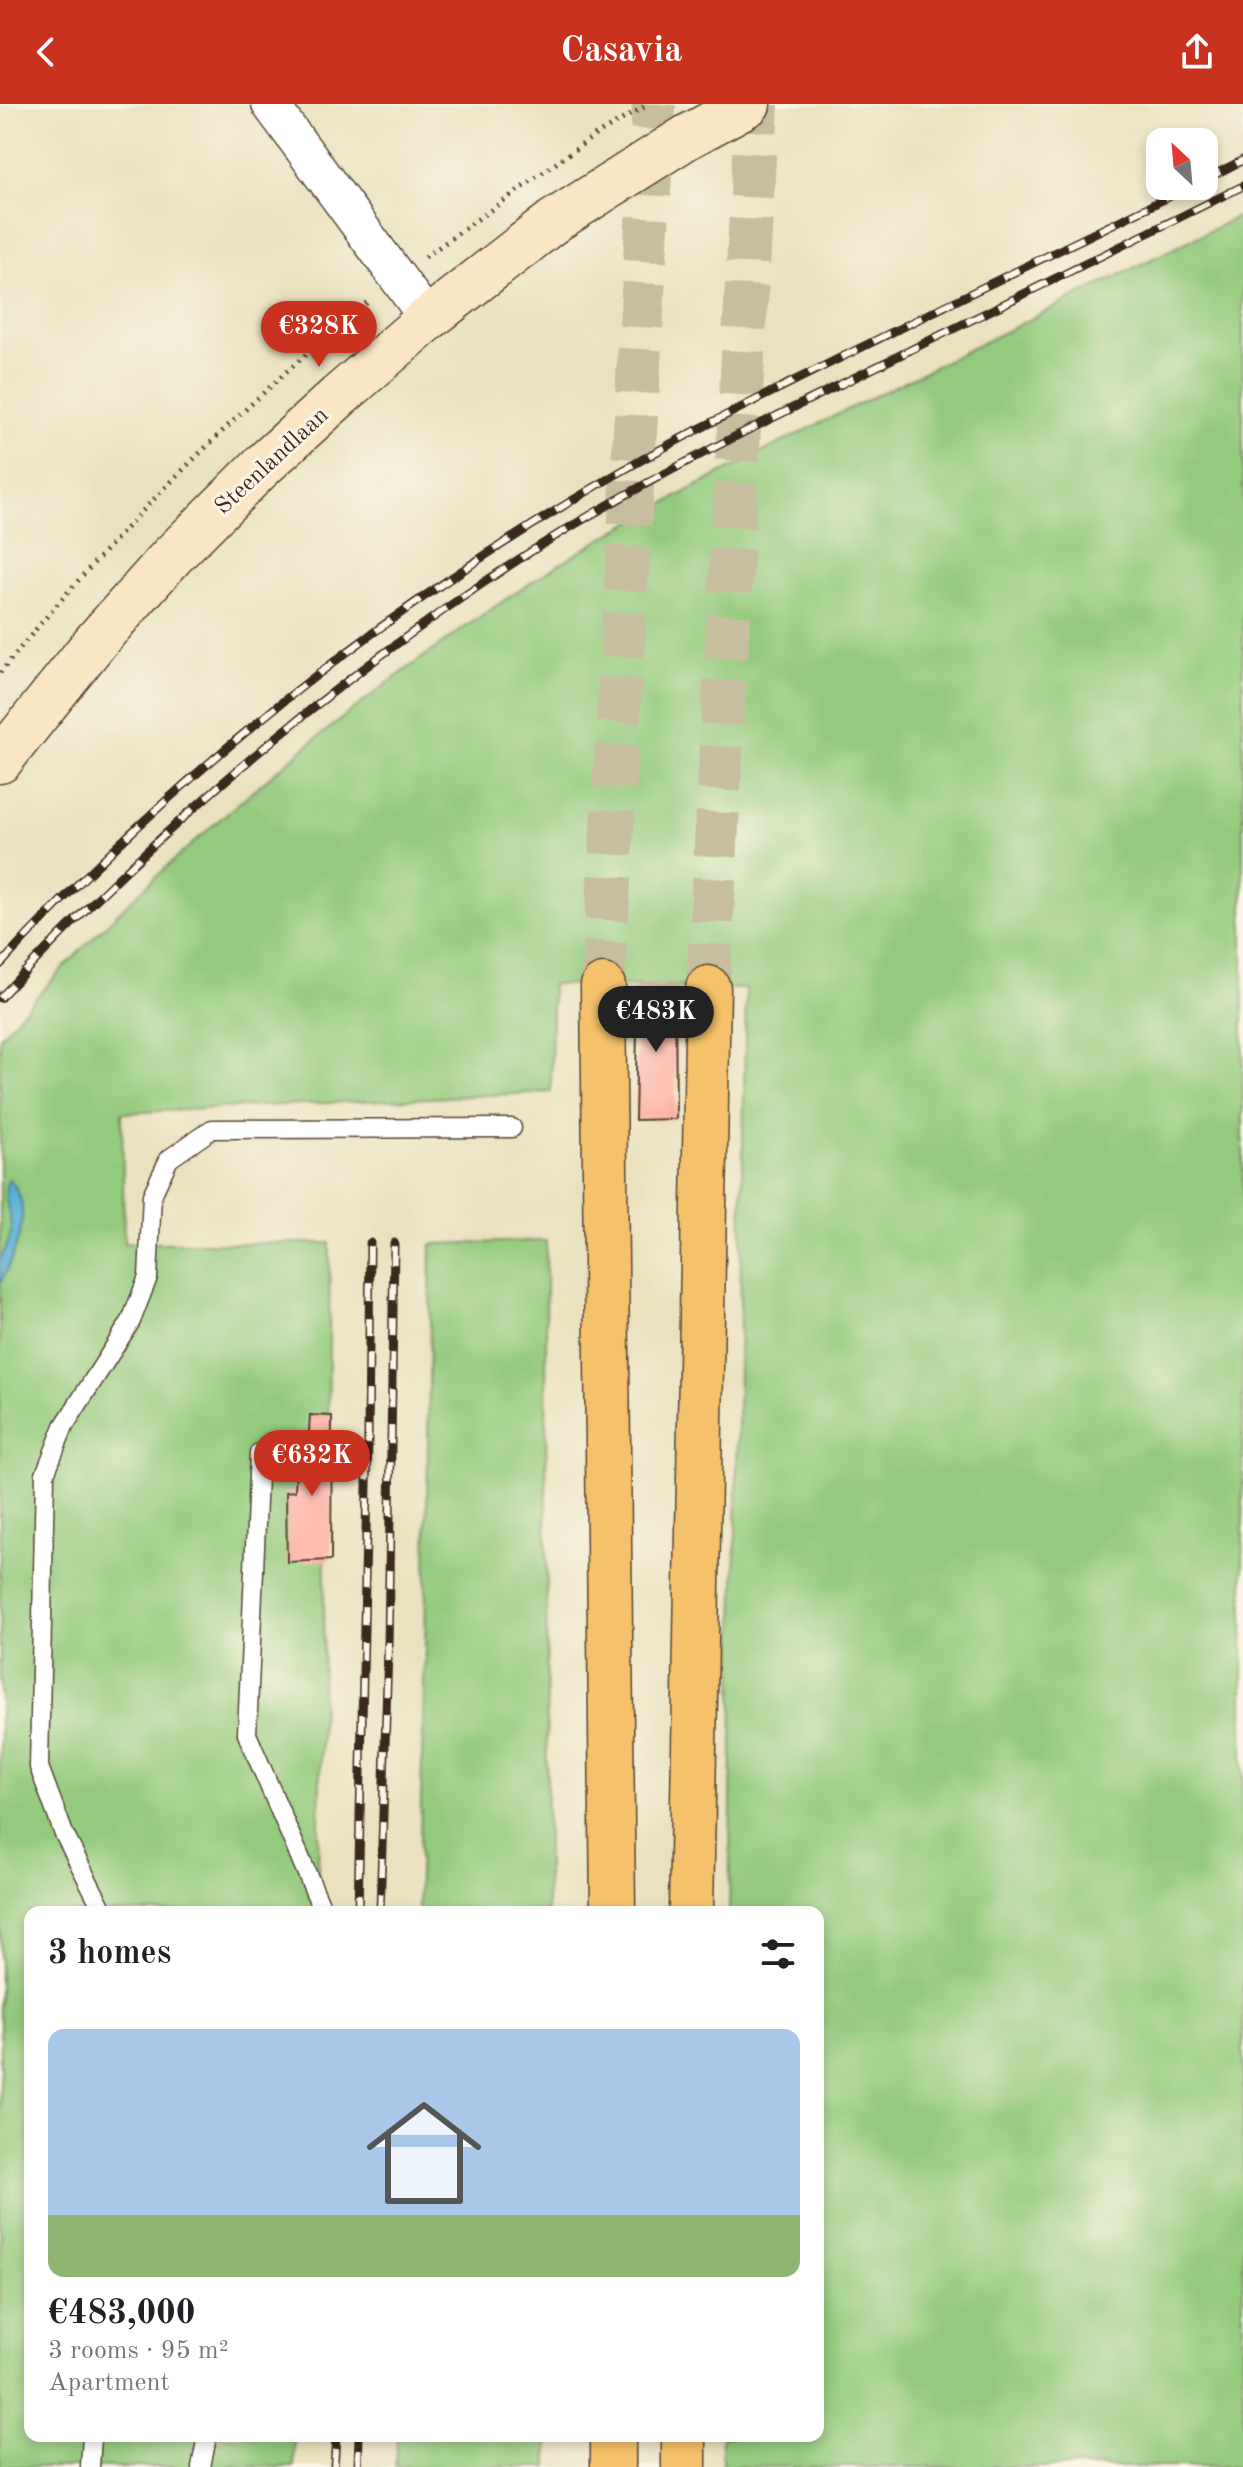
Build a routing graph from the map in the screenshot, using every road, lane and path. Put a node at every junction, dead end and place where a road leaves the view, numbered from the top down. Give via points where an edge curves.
1 (270, 104) edge
2 (748, 104) edge
3 (428, 319) junction
4 (0, 761) edge
5 (603, 986) tunnel mouth
6 (708, 988) tunnel mouth
7 (512, 1128) dead end
8 (259, 1453) dead end
9 (101, 1906) edge
10 (320, 1906) edge
11 (613, 1906) edge
12 (691, 1906) edge
13 (92, 2442) edge
14 (206, 2442) edge
15 (613, 2442) edge
16 (684, 2442) edge
17 (90, 2467) edge
18 (201, 2467) edge
19 (613, 2467) edge
20 (684, 2467) edge

1 - 3 street
2 - 3 main road, Steenlandlaan via 554,221
3 - 4 main road, Steenlandlaan via 262,466 172,556
5 - 11 highway
6 - 12 highway
7 - 9 lane via 212,1129 169,1159 152,1195 148,1277 131,1321 64,1426 45,1474 39,1767 64,1834
8 - 10 lane via 247,1734
13 - 17 lane
14 - 18 lane
15 - 19 highway
16 - 20 highway

